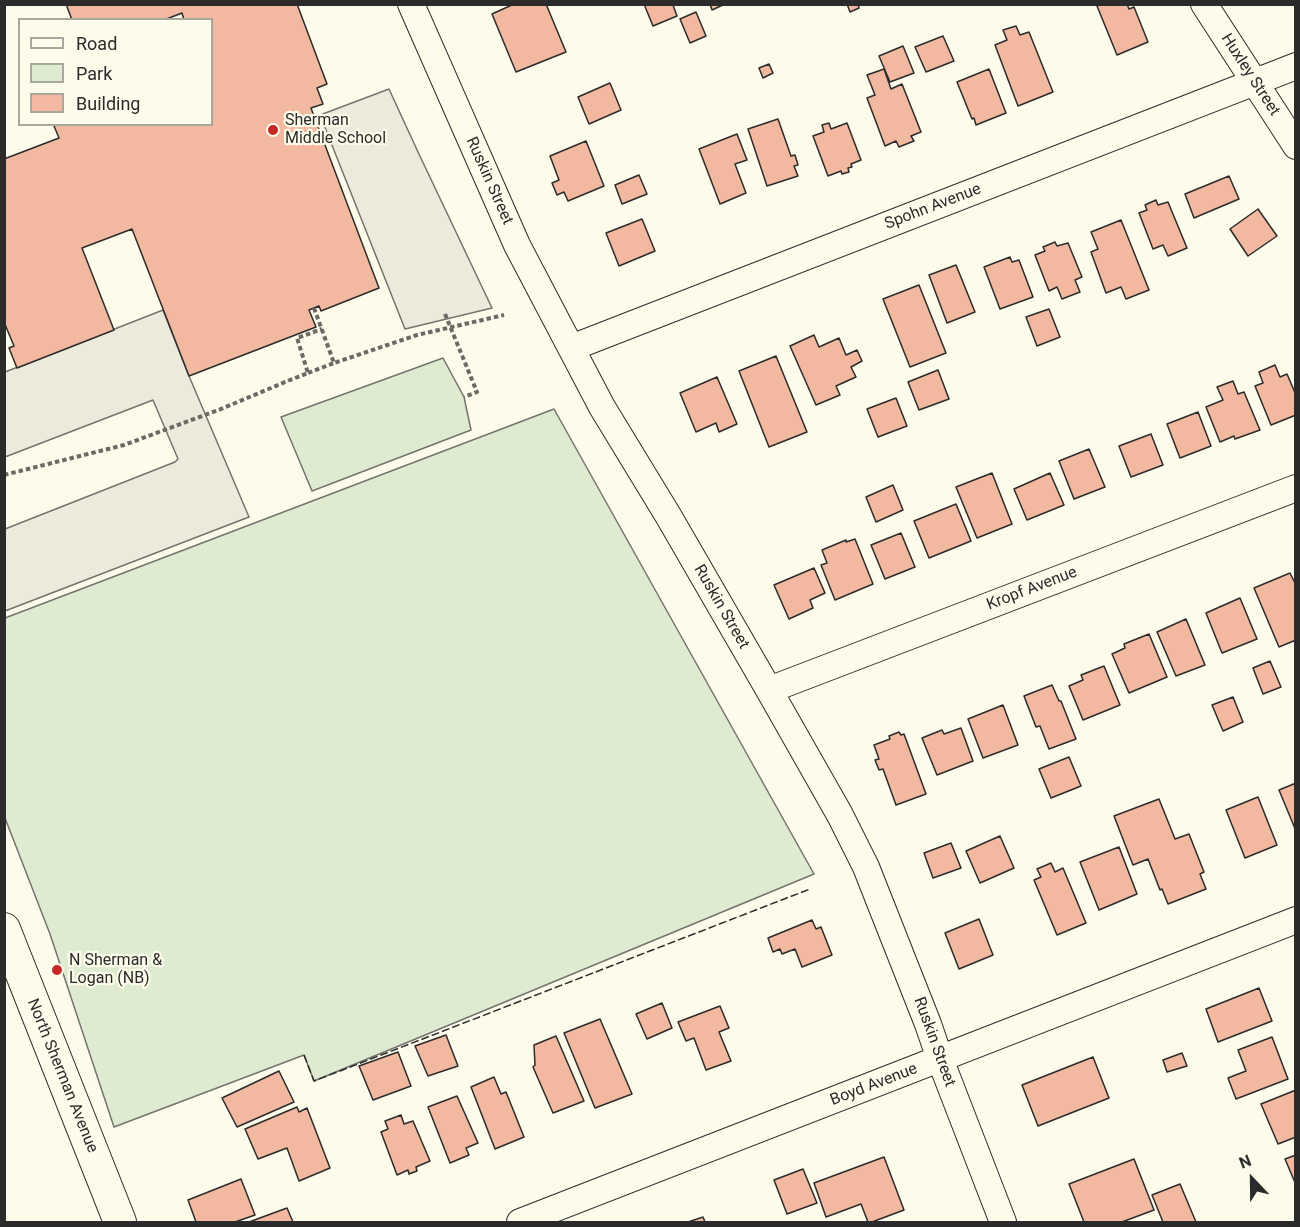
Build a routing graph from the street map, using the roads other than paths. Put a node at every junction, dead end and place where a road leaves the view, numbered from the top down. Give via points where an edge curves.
1 (411, 4) edge
2 (1204, 4) edge
3 (1296, 66) edge
4 (1254, 82) junction
5 (1296, 146) edge
6 (571, 348) junction
7 (1296, 488) edge
8 (769, 690) junction
9 (1296, 920) edge
10 (4, 929) edge
11 (940, 1059) junction
12 (569, 1214) edge
13 (120, 1222) edge
14 (520, 1222) edge
15 (1003, 1222) edge

1 - 6 street, Ruskin Street via 517,244
2 - 4 street, Huxley Street
3 - 4 street, Spohn Avenue
4 - 5 street, Huxley Street
4 - 6 street, Spohn Avenue
6 - 8 street, Ruskin Street
7 - 8 street, Kropf Avenue
8 - 11 street, Ruskin Street via 866,867
9 - 11 street, Boyd Avenue
10 - 13 street, North Sherman Avenue
11 - 12 street, Boyd Avenue
11 - 15 street, Ruskin Street
12 - 14 street, Boyd Avenue

